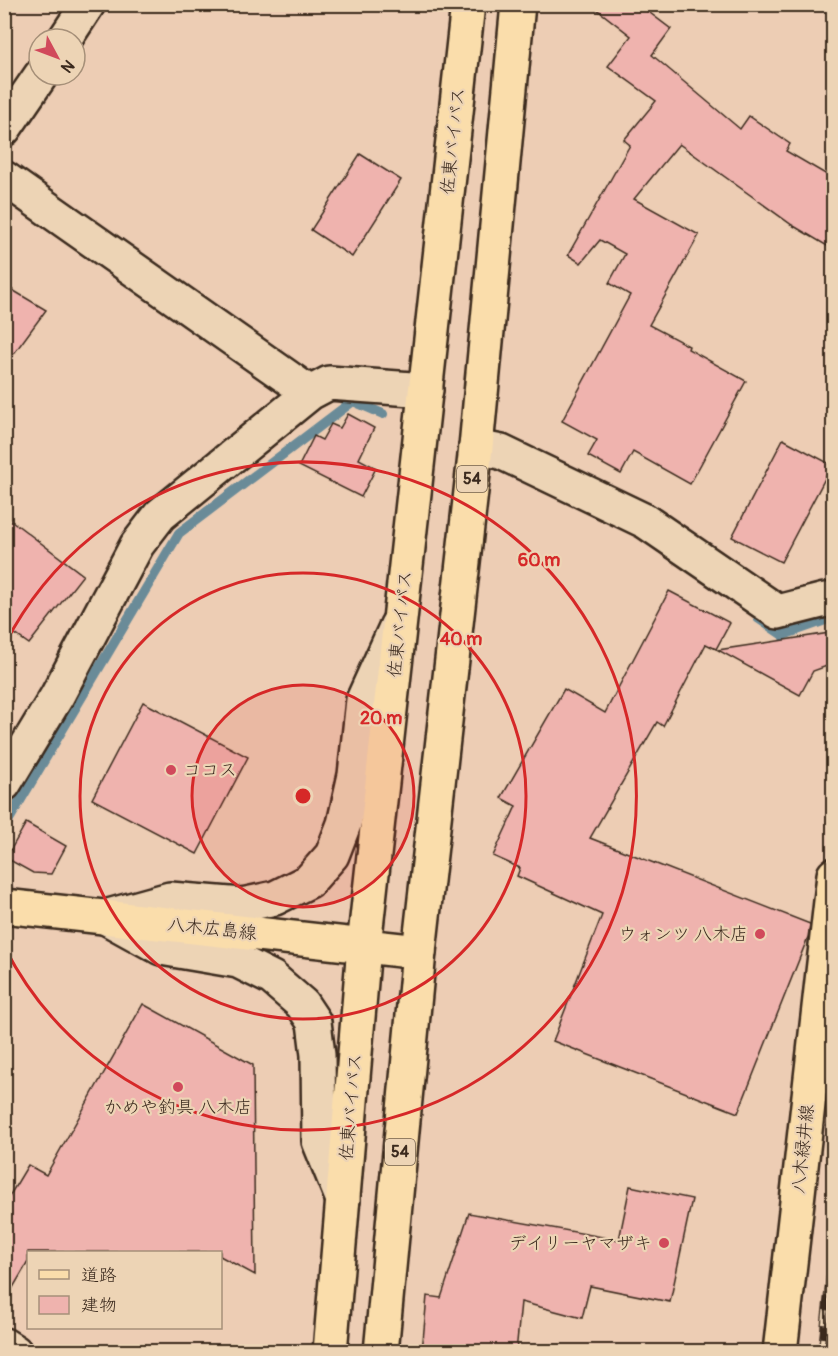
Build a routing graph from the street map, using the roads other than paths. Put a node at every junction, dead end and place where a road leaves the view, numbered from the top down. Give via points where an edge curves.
1 (88, 4) edge
2 (468, 4) edge
3 (518, 4) edge
4 (73, 27) edge
5 (33, 87) edge
6 (4, 129) edge
7 (4, 178) edge
8 (426, 390) junction
9 (310, 393) junction
10 (476, 447) junction
11 (834, 601) edge
12 (400, 618) junction
13 (4, 784) edge
14 (834, 874) edge
15 (4, 906) edge
16 (105, 917) junction
17 (364, 946) junction
18 (419, 952) junction
19 (343, 1200) junction
20 (4, 1345) edge
21 (15, 1352) edge
22 (330, 1352) edge
23 (381, 1352) edge
24 (780, 1352) edge

1 - 4 street
2 - 8 main road, 佐東バイパス
3 - 10 main road, 54
5 - 6 street
7 - 9 street
8 - 9 street via 329,383
8 - 12 main road, 佐東バイパス
9 - 13 street via 160,515 137,545 57,696
10 - 11 street via 501,452 645,521 778,612
10 - 18 main road, 54
12 - 16 street via 363,700 355,775 344,824 332,855 309,881 275,898 242,904 170,899
12 - 17 main road, 佐東バイパス
14 - 24 main road, 八木緑井線
15 - 16 main road, 八木広島線
16 - 17 main road, 八木広島線
16 - 19 street via 161,948 238,961 272,978 302,1004 314,1022 319,1141
17 - 18 main road, 八木広島線
17 - 19 main road, 佐東バイパス
18 - 23 main road, 54
19 - 22 main road, 佐東バイパス
20 - 21 street

